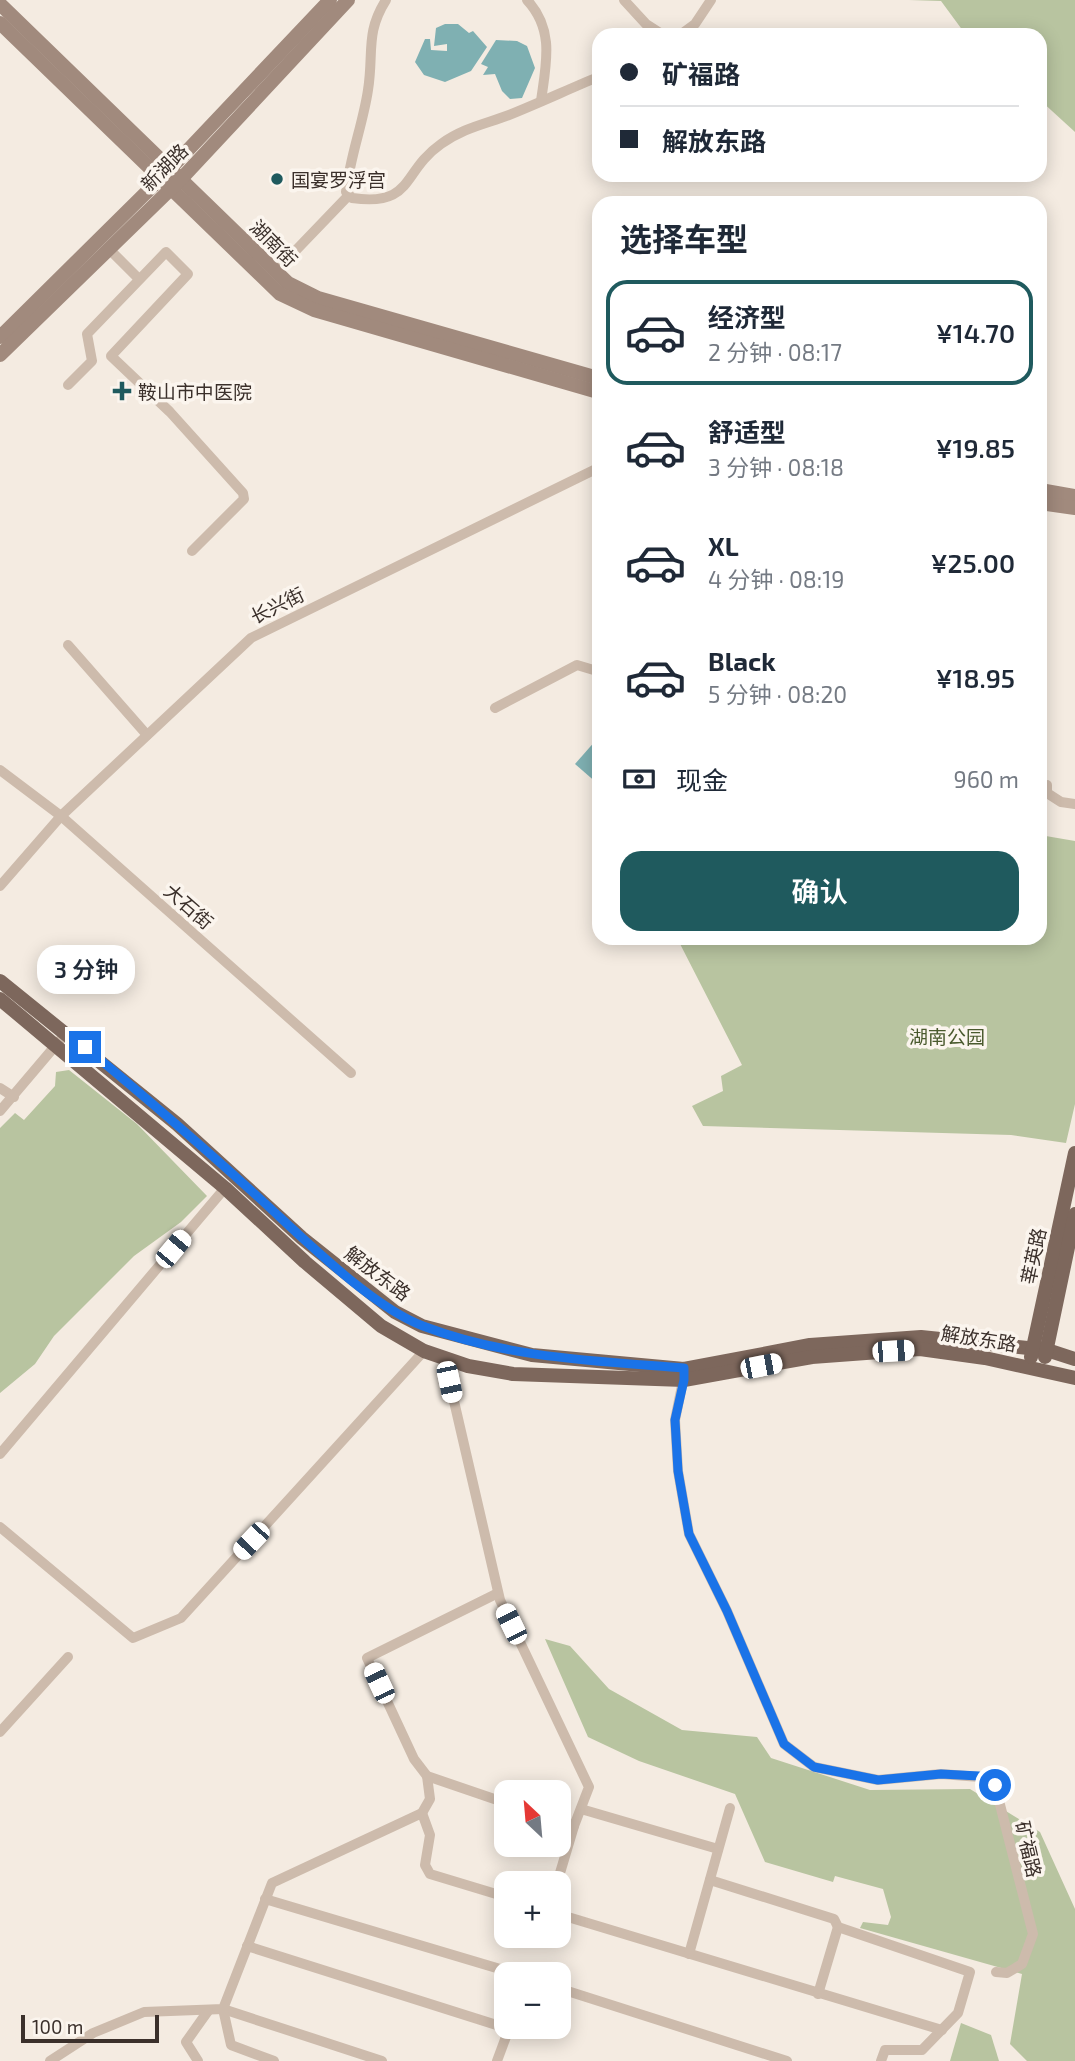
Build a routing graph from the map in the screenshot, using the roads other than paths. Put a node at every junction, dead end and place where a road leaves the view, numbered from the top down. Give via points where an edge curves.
1 (330, 0) edge
2 (348, 0) edge
3 (386, 0) edge
4 (527, 0) edge
5 (624, 0) edge
6 (711, 0) edge
7 (0, 4) edge
8 (0, 23) edge
9 (652, 28) edge
10 (690, 28) edge
11 (592, 79) edge
12 (541, 101) junction
13 (171, 178) junction
14 (349, 195) junction
15 (108, 249) junction
16 (275, 271) junction
17 (138, 278) junction
18 (0, 337) edge
19 (0, 355) edge
20 (592, 377) edge
21 (68, 385) dead end
22 (592, 390) edge
23 (592, 471) edge
24 (1047, 491) edge
25 (1075, 496) edge
26 (1047, 504) edge
27 (1075, 509) edge
28 (192, 551) dead end
29 (68, 645) dead end
30 (592, 670) edge
31 (495, 708) dead end
32 (147, 735) junction
33 (0, 770) edge
34 (1047, 793) edge
35 (1075, 804) edge
36 (61, 816) junction
37 (0, 886) edge
38 (0, 981) edge
39 (0, 999) edge
40 (67, 1032) junction
41 (58, 1045) junction
42 (351, 1073) dead end
43 (0, 1088) edge
44 (14, 1097) junction
45 (0, 1111) edge
46 (1075, 1153) edge
47 (225, 1188) junction
48 (1075, 1214) edge
49 (1040, 1350) junction
50 (424, 1351) junction
51 (444, 1358) junction
52 (1075, 1359) edge
53 (1035, 1367) junction
54 (684, 1374) junction
55 (1075, 1378) edge
56 (0, 1454) edge
57 (0, 1527) edge
58 (498, 1593) junction
59 (68, 1657) dead end
60 (0, 1732) edge
61 (427, 1776) junction
62 (494, 1799) edge
63 (730, 1808) dead end
64 (580, 1809) junction
65 (422, 1813) junction
66 (571, 1825) edge
67 (574, 1826) junction
68 (718, 1849) junction
69 (561, 1871) edge
70 (710, 1880) junction
71 (494, 1893) edge
72 (265, 1899) junction
73 (571, 1918) edge
74 (838, 1927) junction
75 (247, 1946) junction
76 (689, 1954) junction
77 (494, 1967) edge
78 (996, 1972) dead end
79 (571, 1992) edge
80 (818, 1994) junction
81 (223, 2009) junction
82 (208, 2011) junction
83 (494, 2023) edge
84 (942, 2030) junction
85 (505, 2039) edge
86 (50, 2061) edge
87 (198, 2061) edge
88 (274, 2061) edge
89 (382, 2061) edge
90 (497, 2061) edge
91 (787, 2061) edge
92 (881, 2061) edge

1 - 13 main road, 新湖路
2 - 13 main road, 新湖路
3 - 14 street via 373,20 368,90 350,158 345,192
4 - 12 street via 539,14 548,48
5 - 9 street
6 - 10 street
7 - 13 main road, 湖南街
8 - 13 main road, 湖南街
11 - 12 street
12 - 14 street via 471,125 438,145 396,196 364,200
13 - 15 main road, 新湖路
13 - 16 main road, 湖南街
13 - 18 main road, 新湖路
13 - 22 main road, 湖南街 via 281,294 314,310
14 - 16 street
15 - 17 street
15 - 19 main road, 新湖路
16 - 20 main road, 湖南街 via 288,284 318,298
17 - 21 street via 87,334 92,361
17 - 28 street via 166,252 188,274 111,356 170,412 243,493 244,499
23 - 32 street, 长兴街 via 251,638
24 - 25 main road
26 - 27 main road
29 - 32 street
30 - 31 street via 576,665
32 - 36 street, 长兴街
33 - 36 street, 大石街
34 - 35 street
36 - 37 street, 长兴街
36 - 42 street, 大石街
38 - 40 main road, 解放东路
39 - 41 main road, 解放东路
40 - 41 street
40 - 54 main road, 解放东路 via 302,1238 395,1312 439,1331 532,1355
41 - 44 street
41 - 47 main road, 解放东路
43 - 44 street
44 - 45 street
46 - 49 main road, 莘英路
47 - 50 main road, 解放东路 via 372,1318
47 - 56 street
48 - 49 main road, 莘英路
49 - 52 main road, 解放东路
49 - 53 main road, 莘英路
49 - 54 main road, 解放东路 via 921,1338 810,1345
50 - 51 main road, 解放东路
50 - 57 street via 181,1618 133,1638
51 - 54 main road, 解放东路 via 513,1374
51 - 58 street
53 - 54 main road, 解放东路 via 920,1349 811,1357
53 - 55 main road, 解放东路
54 - 78 street, 矿福路 via 675,1420 689,1534 784,1744 814,1767 878,1780 941,1774 979,1776 995,1785 1033,1934 1022,1964 1007,1973
58 - 61 street via 367,1658 414,1759
58 - 64 street via 589,1787
59 - 60 street
61 - 62 street
61 - 65 street via 430,1799
63 - 68 street
64 - 67 street
64 - 68 street
65 - 71 street via 430,1835 425,1865 430,1874
65 - 72 street via 272,1883
66 - 67 street
67 - 69 street
68 - 70 street
70 - 74 street via 834,1919
70 - 76 street
72 - 75 street
72 - 77 street
73 - 76 street
74 - 80 street
74 - 84 street via 971,1972 958,2013
75 - 81 street
75 - 83 street
76 - 80 street
79 - 91 street
80 - 84 street
81 - 82 street
81 - 88 street via 231,2045
81 - 89 street
82 - 86 street via 144,2012 93,2033
82 - 87 street via 186,2042
84 - 92 street via 922,2050 885,2050
85 - 90 street

